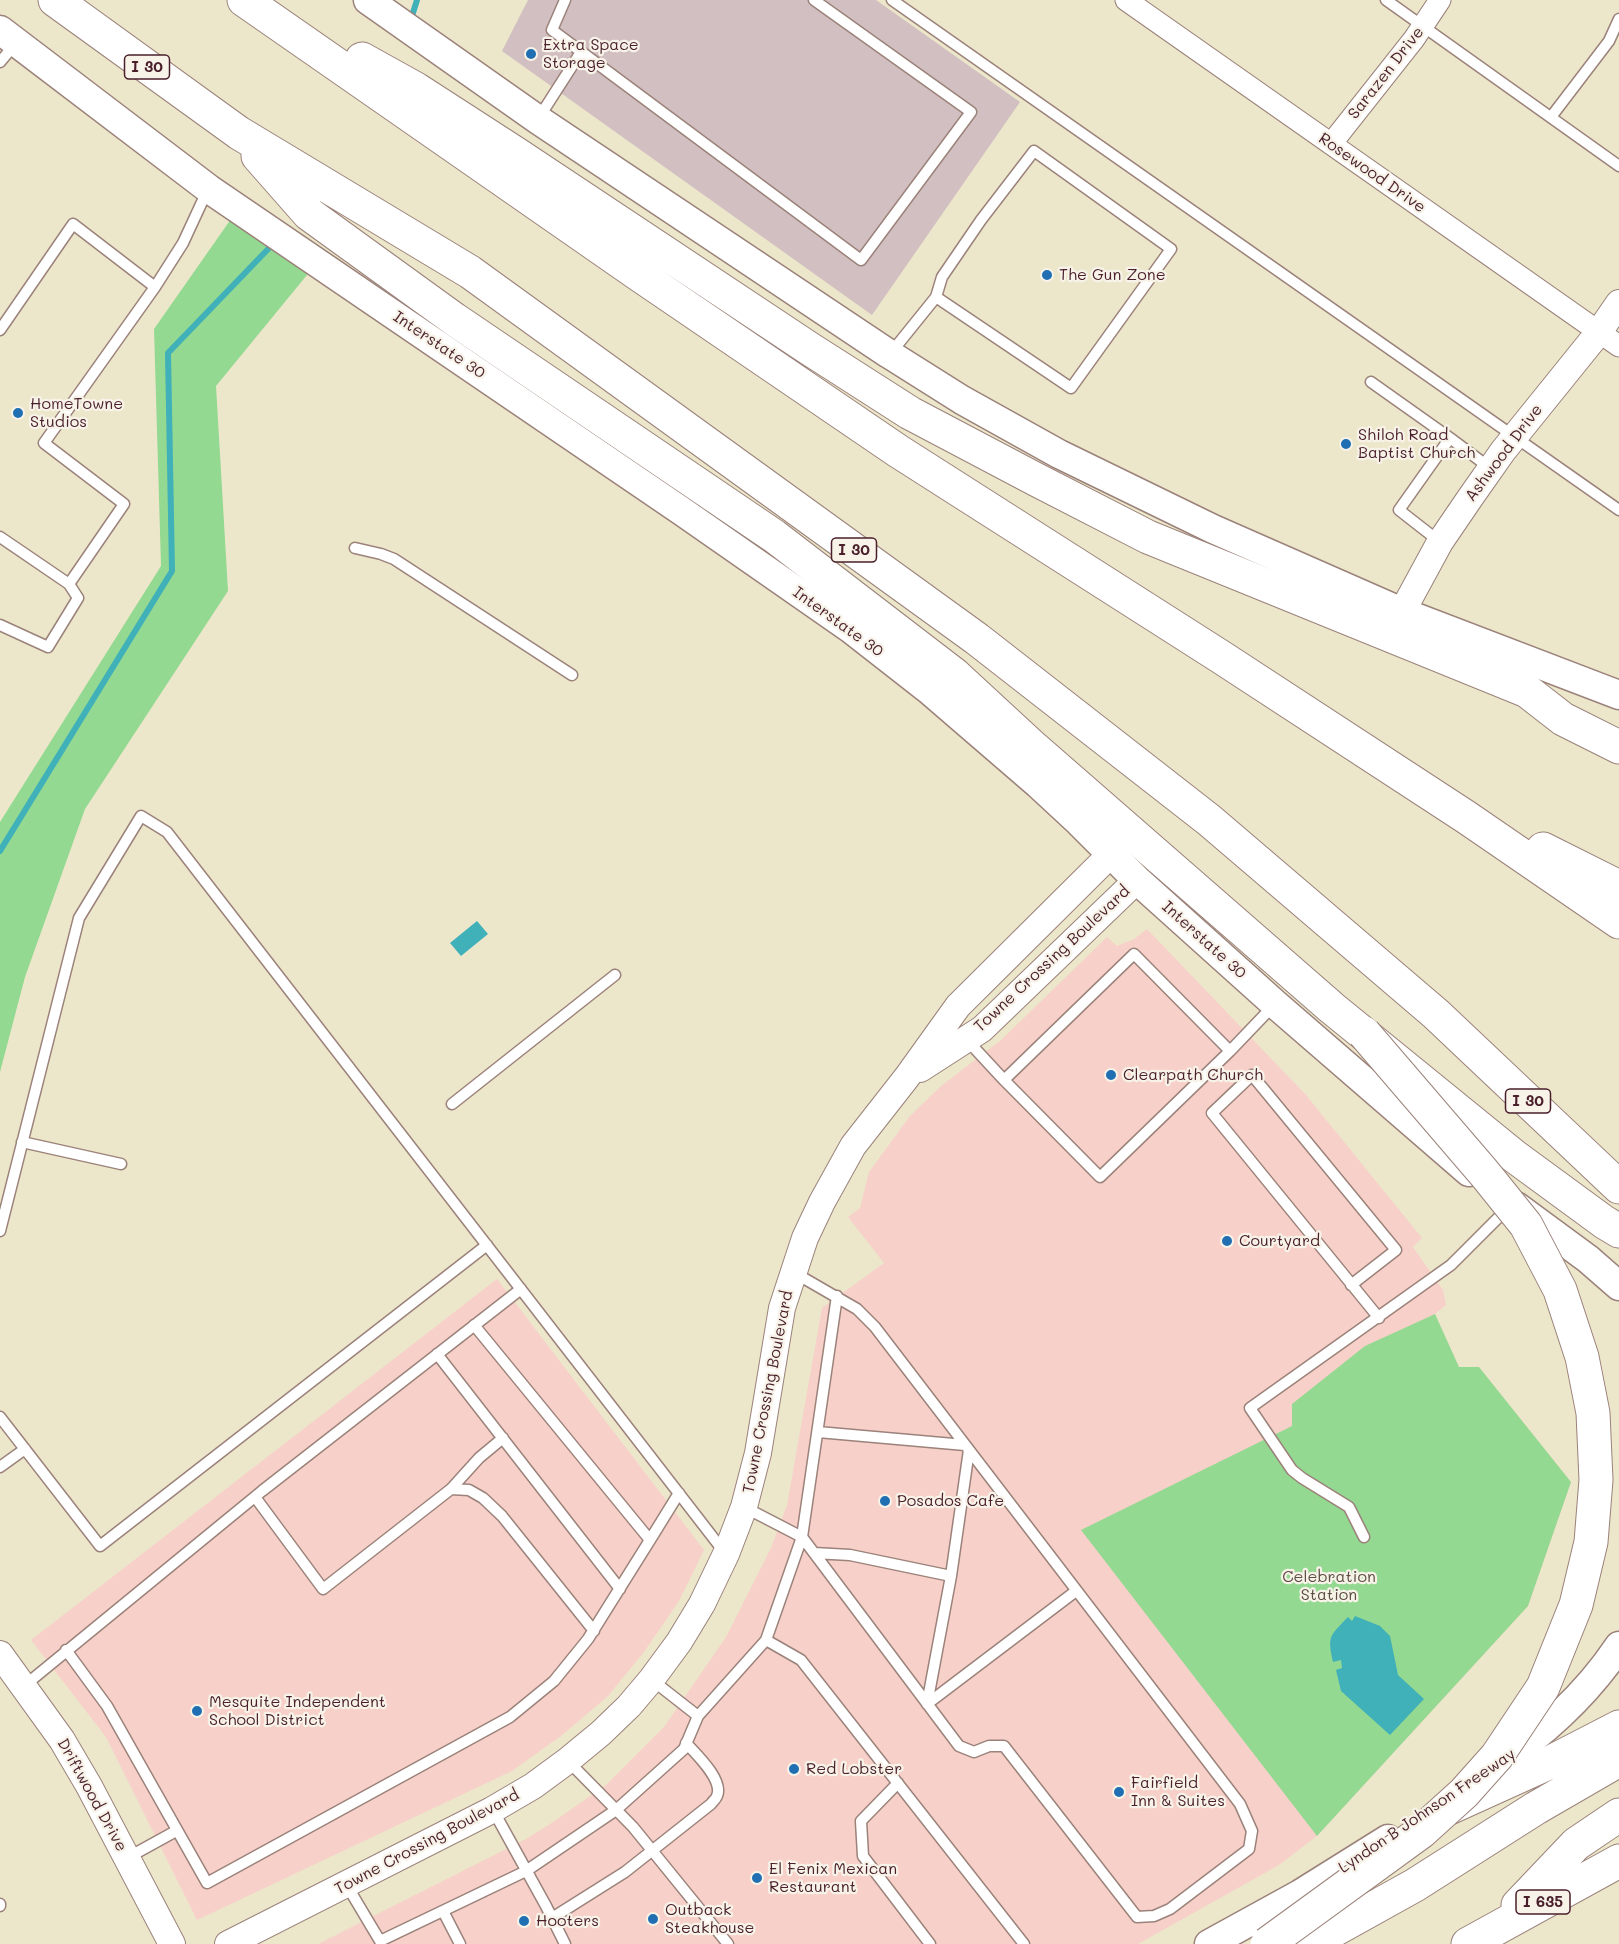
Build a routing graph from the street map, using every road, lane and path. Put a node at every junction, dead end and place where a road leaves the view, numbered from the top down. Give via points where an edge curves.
1 (55, 0) edge
2 (244, 0) edge
3 (261, 0) edge
4 (368, 0) edge
5 (566, 0) edge
6 (814, 0) edge
7 (892, 0) edge
8 (1126, 0) edge
9 (1386, 0) edge
10 (1440, 0) edge
11 (1619, 19) edge
12 (1423, 26) junction
13 (6, 45) edge
14 (581, 52) junction
15 (1551, 117) junction
16 (537, 119) junction
17 (239, 133) junction
18 (1331, 144) junction
19 (1619, 166) edge
20 (208, 189) junction
21 (155, 287) junction
22 (936, 297) junction
23 (1619, 303) edge
24 (0, 330) edge
25 (1609, 339) edge
26 (889, 354) junction
27 (1371, 382) dead end
28 (1514, 437) junction
29 (1450, 438) junction
30 (1491, 468) junction
31 (1619, 510) edge
32 (0, 537) edge
33 (1440, 542) junction
34 (355, 548) dead end
35 (69, 584) junction
36 (1402, 612) junction
37 (0, 625) edge
38 (572, 675) dead end
39 (1527, 690) junction
40 (1619, 695) edge
41 (1619, 725) edge
42 (1619, 747) edge
43 (1432, 795) junction
44 (1111, 854) junction
45 (1137, 880) junction
46 (1619, 887) edge
47 (1619, 922) edge
48 (615, 975) dead end
49 (1275, 1004) junction
50 (1364, 1034) junction
51 (966, 1040) junction
52 (1230, 1051) junction
53 (907, 1077) junction
54 (1004, 1080) junction
55 (452, 1104) dead end
56 (22, 1142) junction
57 (120, 1164) dead end
58 (1619, 1187) edge
59 (1513, 1204) junction
60 (0, 1231) edge
61 (1619, 1231) edge
62 (487, 1245) junction
63 (1588, 1259) junction
64 (793, 1272) junction
65 (1352, 1285) junction
66 (1619, 1286) edge
67 (521, 1289) junction
68 (837, 1296) junction
69 (1619, 1302) edge
70 (1379, 1318) junction
71 (474, 1325) junction
72 (437, 1354) junction
73 (0, 1417) edge
74 (818, 1432) junction
75 (503, 1438) junction
76 (967, 1448) junction
77 (25, 1449) junction
78 (0, 1467) edge
79 (452, 1489) junction
80 (679, 1493) junction
81 (255, 1497) junction
82 (744, 1507) junction
83 (802, 1537) junction
84 (1364, 1537) dead end
85 (650, 1540) junction
86 (814, 1553) junction
87 (726, 1554) junction
88 (951, 1576) junction
89 (620, 1589) junction
90 (1076, 1591) junction
91 (594, 1631) junction
92 (766, 1640) junction
93 (1619, 1646) edge
94 (66, 1650) junction
95 (11, 1672) edge
96 (651, 1680) junction
97 (927, 1704) junction
98 (698, 1716) junction
99 (1619, 1727) edge
100 (686, 1743) junction
101 (1619, 1760) edge
102 (567, 1761) junction
103 (898, 1783) junction
104 (492, 1810) junction
105 (616, 1810) junction
106 (1619, 1815) edge
107 (1404, 1829) junction
108 (176, 1831) junction
109 (651, 1850) junction
110 (127, 1858) junction
111 (1619, 1861) edge
112 (526, 1871) junction
113 (346, 1884) junction
114 (443, 1911) junction
115 (552, 1918) junction
116 (1481, 1937) edge
117 (379, 1943) edge
118 (172, 1944) edge
119 (228, 1944) edge
120 (460, 1944) edge
121 (565, 1944) edge
122 (728, 1944) edge
123 (930, 1944) edge
124 (1024, 1944) edge
125 (1209, 1944) edge
126 (1267, 1944) edge
127 (1309, 1944) edge

1 - 17 highway, I 30
2 - 43 highway via 898,451
3 - 39 highway via 515,153 910,413 1148,537
4 - 16 main road
5 - 14 lane via 552,30
6 - 14 lane via 971,112 861,260
7 - 28 lane
8 - 18 street, Rosewood Drive
9 - 12 lane
10 - 12 street, Sarazen Drive
11 - 15 lane via 1609,41
12 - 15 lane
12 - 18 street, Sarazen Drive
13 - 20 main road, Interstate 30
14 - 16 lane
15 - 19 lane
16 - 26 main road
17 - 50 highway via 309,214 454,319 774,536 955,675
17 - 58 highway, I 30 via 470,272 978,639 1236,844 1436,1014
18 - 25 street, Rosewood Drive
20 - 21 lane via 183,243
20 - 44 main road, Interstate 30 via 850,629 946,704
21 - 24 lane via 73,224
21 - 35 lane via 44,443 124,504
22 - 22 lane via 1071,388 1171,249 1034,151 942,277
22 - 26 lane
23 - 25 street, Ashwood Drive
25 - 28 street, Ashwood Drive
26 - 36 main road via 1059,454 1213,529
27 - 29 lane
28 - 30 street, Ashwood Drive
28 - 31 lane
29 - 30 lane
29 - 33 lane via 1399,510
30 - 33 street, Ashwood Drive
32 - 35 lane
33 - 36 street, Ashwood Drive
34 - 38 lane via 394,559
35 - 37 lane via 78,598 48,647
36 - 40 main road
39 - 41 highway
39 - 42 highway via 1563,719
43 - 46 highway
43 - 47 highway
44 - 45 main road, Interstate 30
44 - 53 street, Towne Crossing Boulevard via 958,1006
45 - 49 main road, Interstate 30
45 - 51 street, Towne Crossing Boulevard
48 - 55 lane
49 - 52 lane
49 - 59 main road, Interstate 30 via 1470,1173
50 - 61 highway, bridge via 1514,1156
50 - 126 highway, bridge via 1526,1225 1560,1290 1582,1356 1593,1413 1596,1480 1591,1542 1576,1605 1543,1687 1497,1756 1421,1832
51 - 53 street, Towne Crossing Boulevard
51 - 54 lane
52 - 54 lane via 1134,954
52 - 54 lane via 1100,1177
53 - 64 street, Towne Crossing Boulevard via 853,1146 822,1202
56 - 57 lane
56 - 60 lane
56 - 62 lane via 78,918 141,816 167,832
59 - 63 main road, Interstate 30
59 - 70 lane via 1451,1265
62 - 67 lane
62 - 77 lane via 100,1546
63 - 66 main road, Interstate 30
63 - 69 main road
64 - 68 lane
64 - 82 street, Towne Crossing Boulevard via 782,1308 758,1453
65 - 65 lane via 1212,1113 1252,1075 1396,1250
65 - 70 lane
67 - 71 lane
67 - 80 lane
68 - 74 lane
68 - 76 lane via 875,1327
70 - 84 lane via 1250,1408 1292,1470 1349,1507
71 - 72 lane
71 - 85 lane
72 - 75 lane
72 - 81 lane
73 - 77 lane
74 - 76 lane
74 - 83 lane
75 - 79 lane
75 - 89 lane
76 - 88 lane
76 - 90 lane
77 - 78 lane
79 - 81 lane via 323,1589
79 - 91 lane via 469,1490 502,1516
80 - 85 lane
80 - 87 lane
81 - 94 lane
82 - 83 lane
82 - 87 street, Towne Crossing Boulevard
83 - 86 lane
83 - 92 lane
85 - 89 lane
86 - 88 lane via 850,1555
86 - 97 lane
87 - 96 street, Towne Crossing Boulevard via 702,1604
88 - 97 lane
89 - 91 lane
90 - 97 lane
90 - 97 lane via 1240,1804 1252,1831 1249,1849 1170,1909 1154,1916 1137,1917 1004,1746 974,1752 959,1746
91 - 108 lane via 554,1681 510,1717 207,1883
92 - 98 lane
92 - 103 lane via 801,1660
93 - 107 main road, Lyndon B Johnson Freeway via 1581,1696 1551,1725
94 - 95 lane
94 - 108 lane via 107,1706
95 - 110 street, Driftwood Drive via 68,1750
96 - 98 lane
96 - 102 street, Towne Crossing Boulevard via 629,1706
98 - 100 lane
99 - 107 highway
100 - 105 lane
100 - 109 lane via 715,1777 717,1796
101 - 127 highway via 1416,1885
102 - 104 street, Towne Crossing Boulevard
102 - 105 lane
103 - 123 lane via 861,1821 863,1856
103 - 124 lane
104 - 112 lane
104 - 113 street, Towne Crossing Boulevard
105 - 109 lane
105 - 112 lane
106 - 116 highway via 1576,1844
107 - 125 main road, Lyndon B Johnson Freeway via 1300,1894
108 - 110 lane
109 - 115 lane via 625,1872
109 - 122 lane
110 - 118 street, Driftwood Drive
111 - 116 highway, I 635
112 - 114 lane
112 - 115 lane
113 - 117 lane
113 - 119 street, Towne Crossing Boulevard
114 - 117 lane
114 - 120 lane
115 - 121 lane

